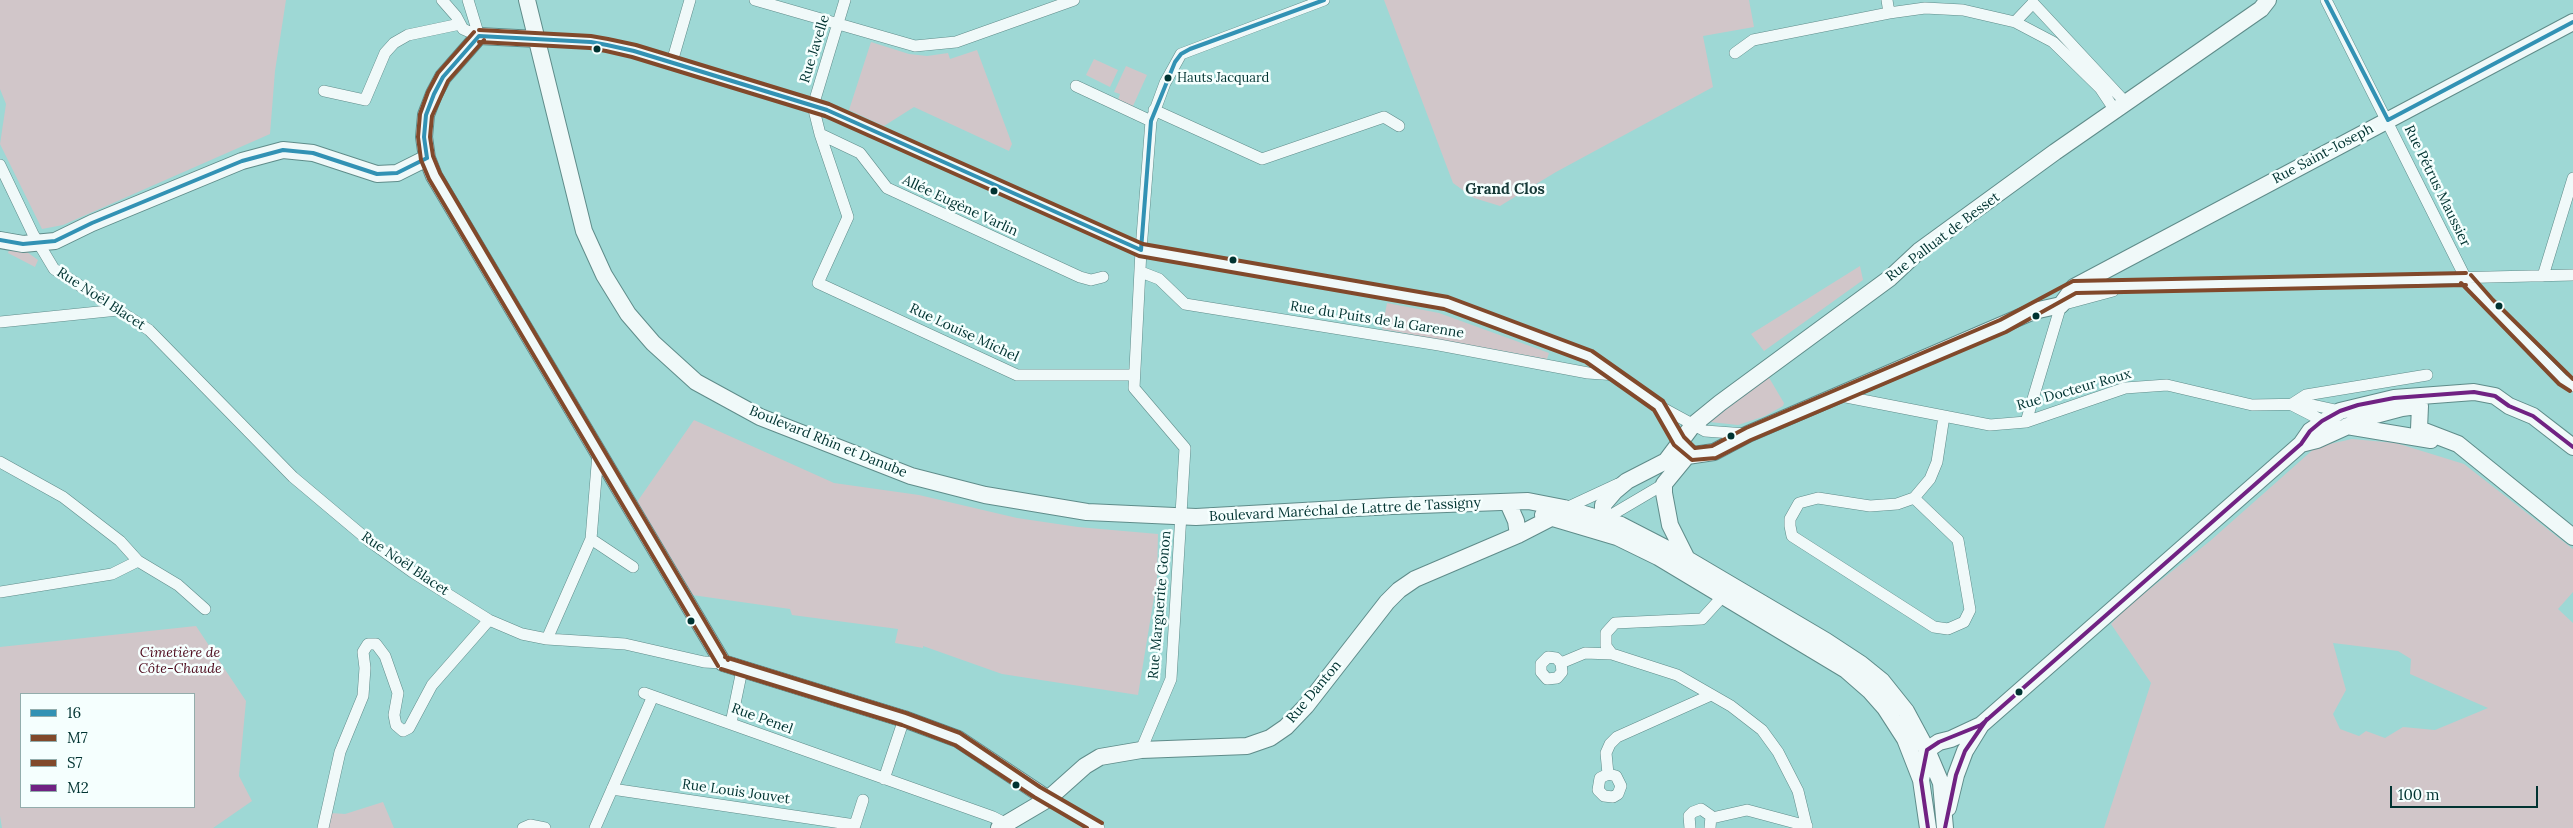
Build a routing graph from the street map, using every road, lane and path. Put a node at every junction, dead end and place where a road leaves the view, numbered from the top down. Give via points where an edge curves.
1 (442, 0) edge
2 (468, 0) edge
3 (527, 0) edge
4 (690, 0) edge
5 (755, 0) edge
6 (845, 0) edge
7 (1074, 0) edge
8 (1324, 0) edge
9 (1887, 0) edge
10 (2268, 0) edge
11 (2326, 0) edge
12 (2035, 2) edge
13 (1889, 13) junction
14 (2015, 22) junction
15 (2573, 22) edge
16 (460, 24) junction
17 (838, 25) junction
18 (479, 36) junction
19 (538, 39) junction
20 (1735, 53) dead end
21 (672, 62) junction
22 (1076, 86) dead end
23 (324, 91) dead end
24 (813, 106) junction
25 (2122, 108) junction
26 (1152, 116) junction
27 (2388, 120) junction
28 (1399, 126) dead end
29 (820, 134) junction
30 (427, 158) junction
31 (0, 165) edge
32 (2573, 178) edge
33 (0, 240) edge
34 (38, 244) junction
35 (1141, 250) junction
36 (1141, 272) junction
37 (2573, 275) edge
38 (2543, 276) junction
39 (1103, 277) dead end
40 (2466, 279) junction
41 (2074, 287) junction
42 (2124, 288) junction
43 (2061, 305) junction
44 (118, 310) junction
45 (2034, 311) junction
46 (0, 322) edge
47 (1134, 375) junction
48 (1619, 375) junction
49 (2427, 375) dead end
50 (2573, 386) edge
51 (1836, 395) junction
52 (2395, 403) junction
53 (2291, 404) junction
54 (1659, 406) junction
55 (2420, 406) junction
56 (2509, 406) junction
57 (1944, 416) junction
58 (2343, 419) junction
59 (2322, 421) junction
60 (2026, 422) junction
61 (1693, 425) junction
62 (2419, 429) junction
63 (1748, 434) junction
64 (1679, 441) junction
65 (2301, 444) junction
66 (2458, 444) junction
67 (2573, 447) edge
68 (598, 452) junction
69 (1693, 454) junction
70 (0, 462) edge
71 (1626, 481) junction
72 (1664, 484) junction
73 (1914, 498) junction
74 (1508, 503) junction
75 (1558, 513) junction
76 (1182, 517) junction
77 (1601, 526) junction
78 (1518, 535) junction
79 (2573, 538) edge
80 (591, 539) junction
81 (1687, 559) junction
82 (138, 561) junction
83 (633, 567) dead end
84 (0, 592) edge
85 (1723, 596) junction
86 (205, 609) dead end
87 (489, 620) junction
88 (547, 639) junction
89 (1612, 654) junction
90 (1561, 662) dead end
91 (724, 664) junction
92 (742, 670) junction
93 (1710, 695) junction
94 (904, 719) junction
95 (731, 723) junction
96 (1981, 725) junction
97 (1933, 746) junction
98 (1141, 750) junction
99 (1608, 774) dead end
100 (884, 779) junction
101 (1922, 780) junction
102 (612, 789) junction
103 (1048, 799) junction
104 (863, 800) dead end
105 (1711, 823) edge
106 (1003, 826) edge
107 (855, 827) edge
108 (1807, 827) edge
109 (1939, 827) edge
110 (323, 828) edge
111 (523, 828) edge
112 (545, 828) edge
113 (596, 828) edge
114 (1099, 828) edge
115 (1690, 828) edge

1 - 16 street
2 - 18 street
3 - 19 street, Boulevard Rhin et Danube
4 - 21 street
5 - 17 street
6 - 17 street, Rue Javelle
7 - 17 street via 956,42 930,46 900,43
8 - 26 street via 1182,54 1175,62
9 - 13 street
10 - 25 street, Rue Palluat de Besset via 2262,10
11 - 27 street, Rue Pétrus Maussier
12 - 14 street
12 - 25 street
13 - 14 street via 1925,8 1963,10
13 - 20 street via 1753,40
14 - 25 street via 2053,42
15 - 27 street, Rue Saint-Joseph
16 - 18 street via 463,29
16 - 23 street via 408,35 394,44 385,53 365,100
17 - 24 street, Rue Javelle
18 - 19 street
18 - 30 street via 443,77 434,94 426,115 424,137
19 - 21 street via 591,42
19 - 76 street, Boulevard Rhin et Danube via 584,230 604,275 628,314 653,344 696,382 760,417 911,476 985,495 1087,512
21 - 24 street
22 - 26 street
24 - 29 street
24 - 35 street via 864,125
25 - 61 street, Rue Palluat de Besset via 1919,251 1890,278
26 - 28 street via 1262,159 1384,117
26 - 35 street
27 - 40 street, Rue Pétrus Maussier
27 - 41 street, Rue Saint-Joseph
29 - 39 street, Allée Eugène Varlin via 860,153 887,188 1080,278
29 - 47 street, Rue Louise Michel via 848,217 818,283 1017,374
30 - 34 street via 397,173 377,174 313,153 282,150 242,161 55,241
30 - 68 street via 434,176
31 - 34 street, Rue Noël Blacet
32 - 38 street
33 - 34 street
34 - 44 street, Rue Noël Blacet via 54,269
35 - 36 street
35 - 48 street via 1446,303 1589,356
36 - 47 street
36 - 48 street, Rue du Puits de la Garenne via 1159,279 1185,304 1440,345 1588,373
37 - 38 street
38 - 40 street
40 - 42 street
40 - 50 street, Rue Pétrus Maussier via 2563,380
41 - 42 street
41 - 43 street
41 - 45 street
42 - 43 street
43 - 45 street
43 - 60 street
44 - 46 street
44 - 87 street, Rue Noël Blacet via 149,330 293,477 368,540
45 - 51 street
47 - 76 street, Rue Marguerite Gonon via 1134,388 1185,448
48 - 54 street
49 - 53 street via 2306,395
51 - 57 street, Rue Docteur Roux
51 - 63 street
52 - 55 street
52 - 56 street via 2474,392 2494,396
52 - 58 street
52 - 62 street
53 - 58 street, Rue Docteur Roux via 2308,404
53 - 59 street
53 - 60 street, Rue Docteur Roux via 2252,405 2167,385 2125,388
54 - 61 street
54 - 64 street
55 - 56 street via 2470,403
55 - 62 street
56 - 67 street via 2533,416
57 - 60 street, Rue Docteur Roux via 1990,426
57 - 73 street via 1937,462 1930,479
58 - 59 street
58 - 65 street via 2317,440
58 - 66 street
59 - 65 street
61 - 63 street via 1705,431
61 - 64 street, Rue Palluat de Besset
62 - 66 street
63 - 69 street via 1714,452
64 - 69 street
64 - 71 street, Rue Palluat de Besset via 1661,466
65 - 96 street
66 - 79 street
68 - 80 street
68 - 91 street
69 - 72 street via 1687,456
70 - 82 street via 63,497 120,542
71 - 75 street
71 - 77 street via 1603,505
72 - 77 street
72 - 81 street via 1670,525
73 - 73 street via 1897,504 1870,506 1818,498 1799,503 1790,519 1792,536 1934,627 1948,628 1964,622 1970,610 1958,540
74 - 75 street, Boulevard Maréchal de Lattre de Tassigny via 1526,511
74 - 76 street, Boulevard Maréchal de Lattre de Tassigny
74 - 78 street
75 - 77 street, Boulevard Maréchal de Lattre de Tassigny
75 - 78 street, Rue Danton
76 - 98 street, Rue Marguerite Gonon via 1171,679
77 - 81 street, Boulevard Maréchal de Lattre de Tassigny via 1641,534
77 - 85 street, Boulevard Maréchal de Lattre de Tassigny
78 - 98 street, Rue Danton via 1415,579 1399,590 1300,712 1270,738 1247,746
80 - 83 street
80 - 88 street
81 - 97 street, Boulevard Maréchal de Lattre de Tassigny via 1861,664 1894,694 1916,729
82 - 84 street via 112,574
82 - 86 street via 178,585
85 - 89 street via 1702,619 1615,623 1608,628 1605,637 1606,646
85 - 101 street, Boulevard Maréchal de Lattre de Tassigny via 1846,670 1870,691 1896,722
87 - 88 street, Rue Noël Blacet via 522,634
87 - 110 street via 432,685 409,728 403,731 396,725 394,715 398,693 385,656 376,644 368,644 363,652 363,696 340,752
88 - 91 street, Rue Noël Blacet via 625,644
89 - 90 street via 1585,653
89 - 93 street via 1677,675
91 - 92 street, Rue Noël Blacet
92 - 94 street, Rue Noël Blacet
92 - 95 street
93 - 99 street via 1616,737 1606,754
93 - 108 street via 1747,716 1762,730 1778,752 1798,791
94 - 100 street
94 - 103 street, Rue Noël Blacet via 958,739
95 - 100 street, Rue Penel
95 - 102 street, Rue Penel via 649,695
96 - 97 street
96 - 109 street via 1965,751
97 - 101 street
97 - 109 street via 1941,783
98 - 103 street, Rue Danton via 1100,757
100 - 106 street, Rue Penel via 993,817
101 - 109 street
102 - 107 street, Rue Louis Jouvet
102 - 113 street
103 - 106 street, Rue Danton
103 - 114 street
104 - 107 street
105 - 108 street via 1747,810
105 - 115 street via 1704,810 1696,810 1688,819
111 - 112 street via 530,824

